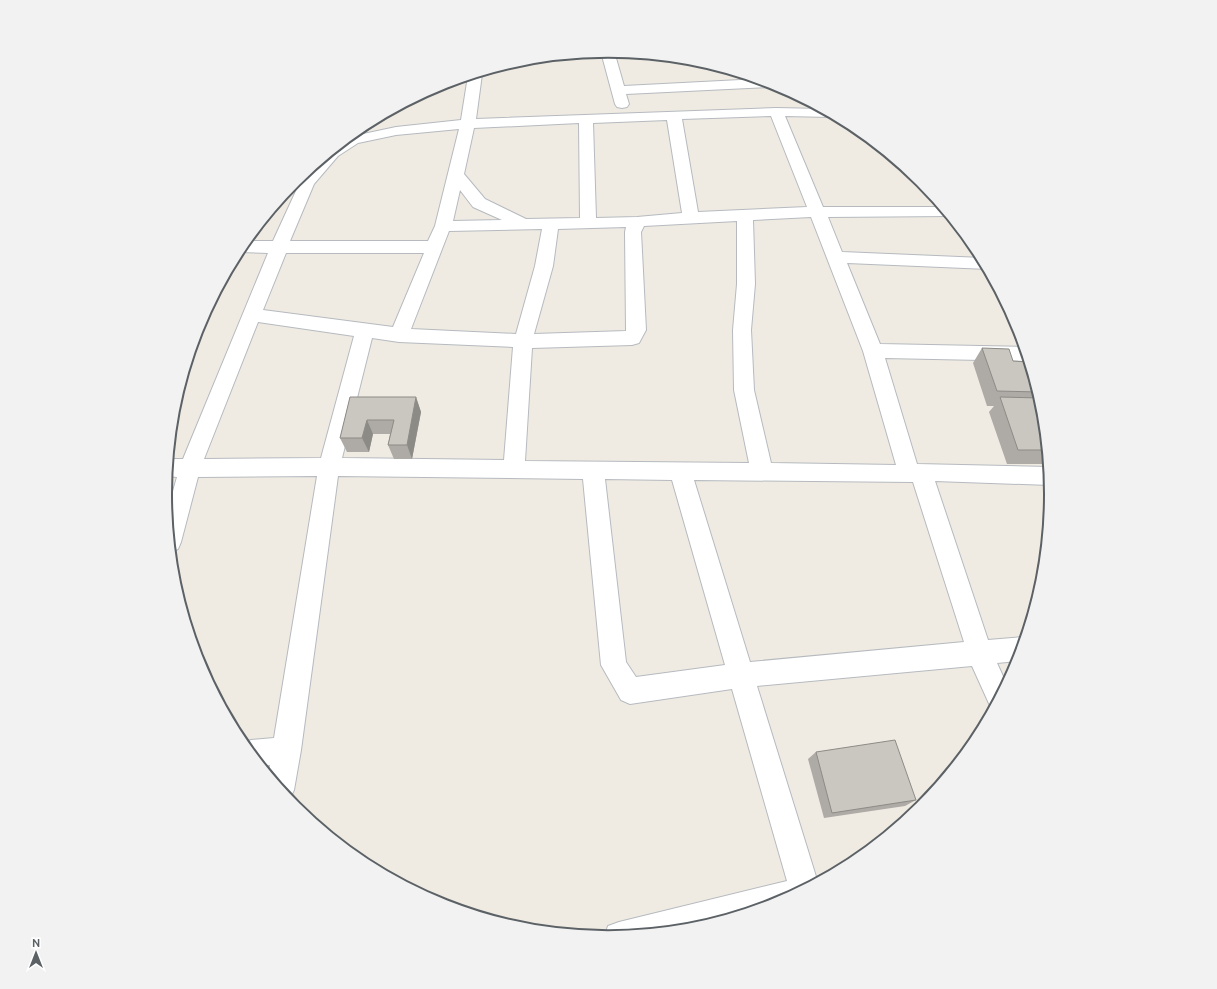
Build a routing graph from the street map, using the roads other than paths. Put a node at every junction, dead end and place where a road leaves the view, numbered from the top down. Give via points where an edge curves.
1 (609, 58) edge
2 (474, 79) edge
3 (754, 83) edge
4 (618, 90) junction
5 (776, 112) junction
6 (821, 113) edge
7 (674, 116) junction
8 (625, 117) junction
9 (586, 120) junction
10 (468, 124) junction
11 (355, 140) edge
12 (323, 164) edge
13 (456, 175) junction
14 (817, 212) junction
15 (941, 212) edge
16 (745, 216) junction
17 (691, 218) junction
18 (637, 222) junction
19 (551, 223) junction
20 (588, 223) junction
21 (524, 224) junction
22 (443, 226) junction
23 (249, 247) edge
24 (279, 247) junction
25 (435, 247) junction
26 (836, 257) junction
27 (979, 264) edge
28 (252, 315) junction
29 (365, 330) junction
30 (399, 335) junction
31 (523, 341) junction
32 (873, 352) junction
33 (1022, 354) edge
34 (190, 467) junction
35 (329, 467) junction
36 (173, 468) edge
37 (514, 469) junction
38 (593, 470) junction
39 (680, 471) junction
40 (762, 472) junction
41 (915, 473) junction
42 (1044, 476) edge
43 (174, 529) edge
44 (1017, 650) edge
45 (980, 654) junction
46 (741, 675) junction
47 (998, 693) edge
48 (287, 750) junction
49 (257, 753) edge
50 (281, 783) edge
51 (804, 885) edge
52 (773, 899) edge
53 (656, 928) edge

1 - 4 street
2 - 10 street
3 - 4 street
4 - 8 street
5 - 6 street
5 - 7 street
5 - 14 street
7 - 8 street
7 - 17 street
8 - 9 street
9 - 10 street
9 - 20 street
10 - 11 street via 396,131
10 - 13 street
12 - 24 street via 307,183
13 - 21 street via 479,203
13 - 22 street
14 - 15 street
14 - 16 street
14 - 26 street
16 - 17 street
16 - 40 street via 746,284 742,330 744,390
17 - 18 street
18 - 20 street
18 - 31 street via 633,232 637,330 632,338
19 - 20 street
19 - 21 street
19 - 31 street via 544,266
21 - 22 street
22 - 25 street
23 - 24 street
24 - 25 street
24 - 28 street
25 - 30 street
26 - 27 street
26 - 32 street
28 - 29 street
28 - 34 street
29 - 30 street
29 - 35 street
30 - 31 street
31 - 37 street
32 - 33 street
32 - 41 street
34 - 35 street
34 - 36 street
34 - 43 street
35 - 37 street
35 - 48 street
37 - 38 street
38 - 39 street
38 - 46 street via 614,665 630,691
39 - 40 street
39 - 46 street
40 - 41 street
41 - 42 street
41 - 45 street
44 - 45 street
45 - 46 street
45 - 47 street
46 - 51 street
48 - 49 street
48 - 50 street
52 - 53 street

